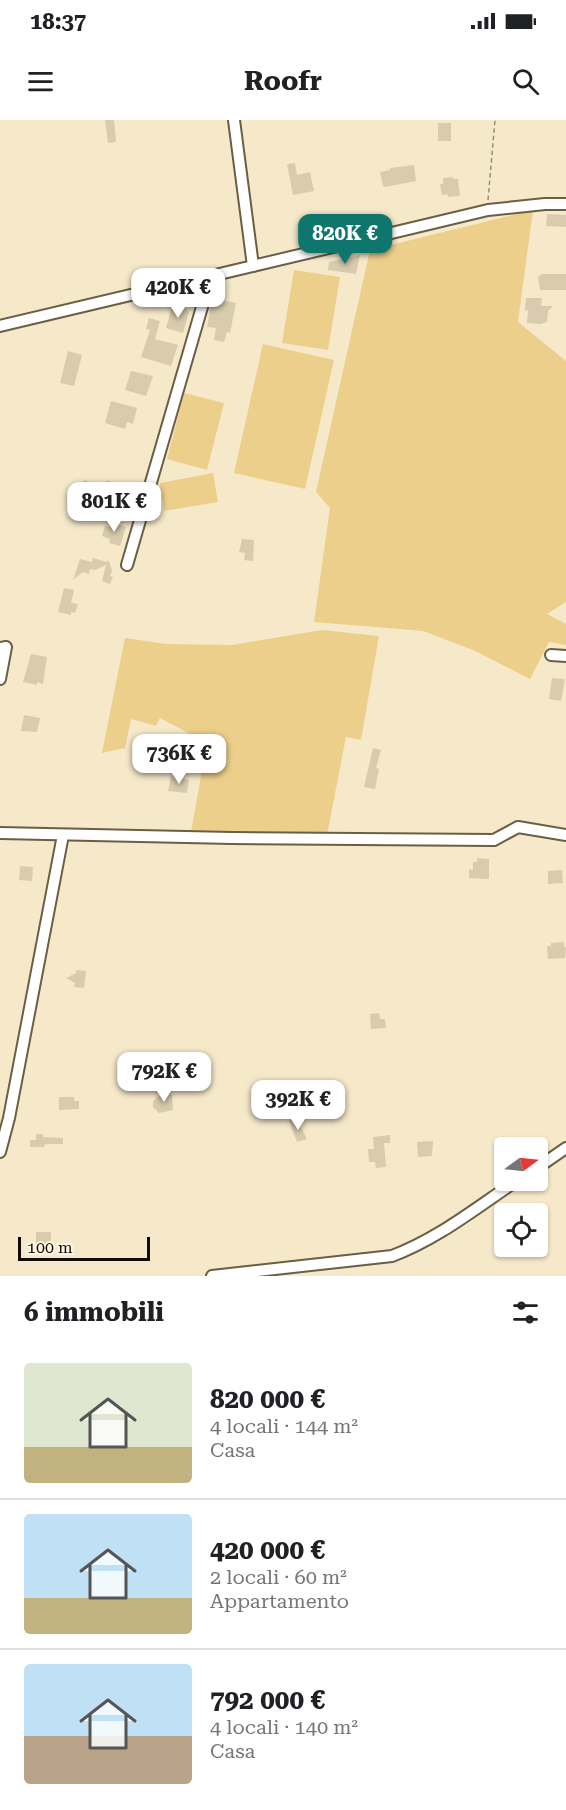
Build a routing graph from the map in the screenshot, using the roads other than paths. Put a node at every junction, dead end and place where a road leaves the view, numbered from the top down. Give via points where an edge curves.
1 (234, 120) edge
2 (566, 204) edge
3 (253, 266) junction
4 (211, 276) junction
5 (0, 326) edge
6 (127, 565) dead end
7 (0, 648) edge
8 (550, 655) dead end
9 (566, 656) edge
10 (0, 680) edge
11 (0, 833) edge
12 (63, 835) junction
13 (566, 835) edge
14 (566, 1148) edge
15 (0, 1152) edge
16 (548, 1160) edge
17 (502, 1191) edge
18 (212, 1276) edge

1 - 3 street
2 - 3 street via 488,210
3 - 4 street
4 - 5 street
4 - 6 street
7 - 10 street via 6,647
8 - 9 street
11 - 12 street
12 - 13 street via 494,840 518,827
12 - 15 street
14 - 16 street
17 - 18 street via 437,1234 392,1256

